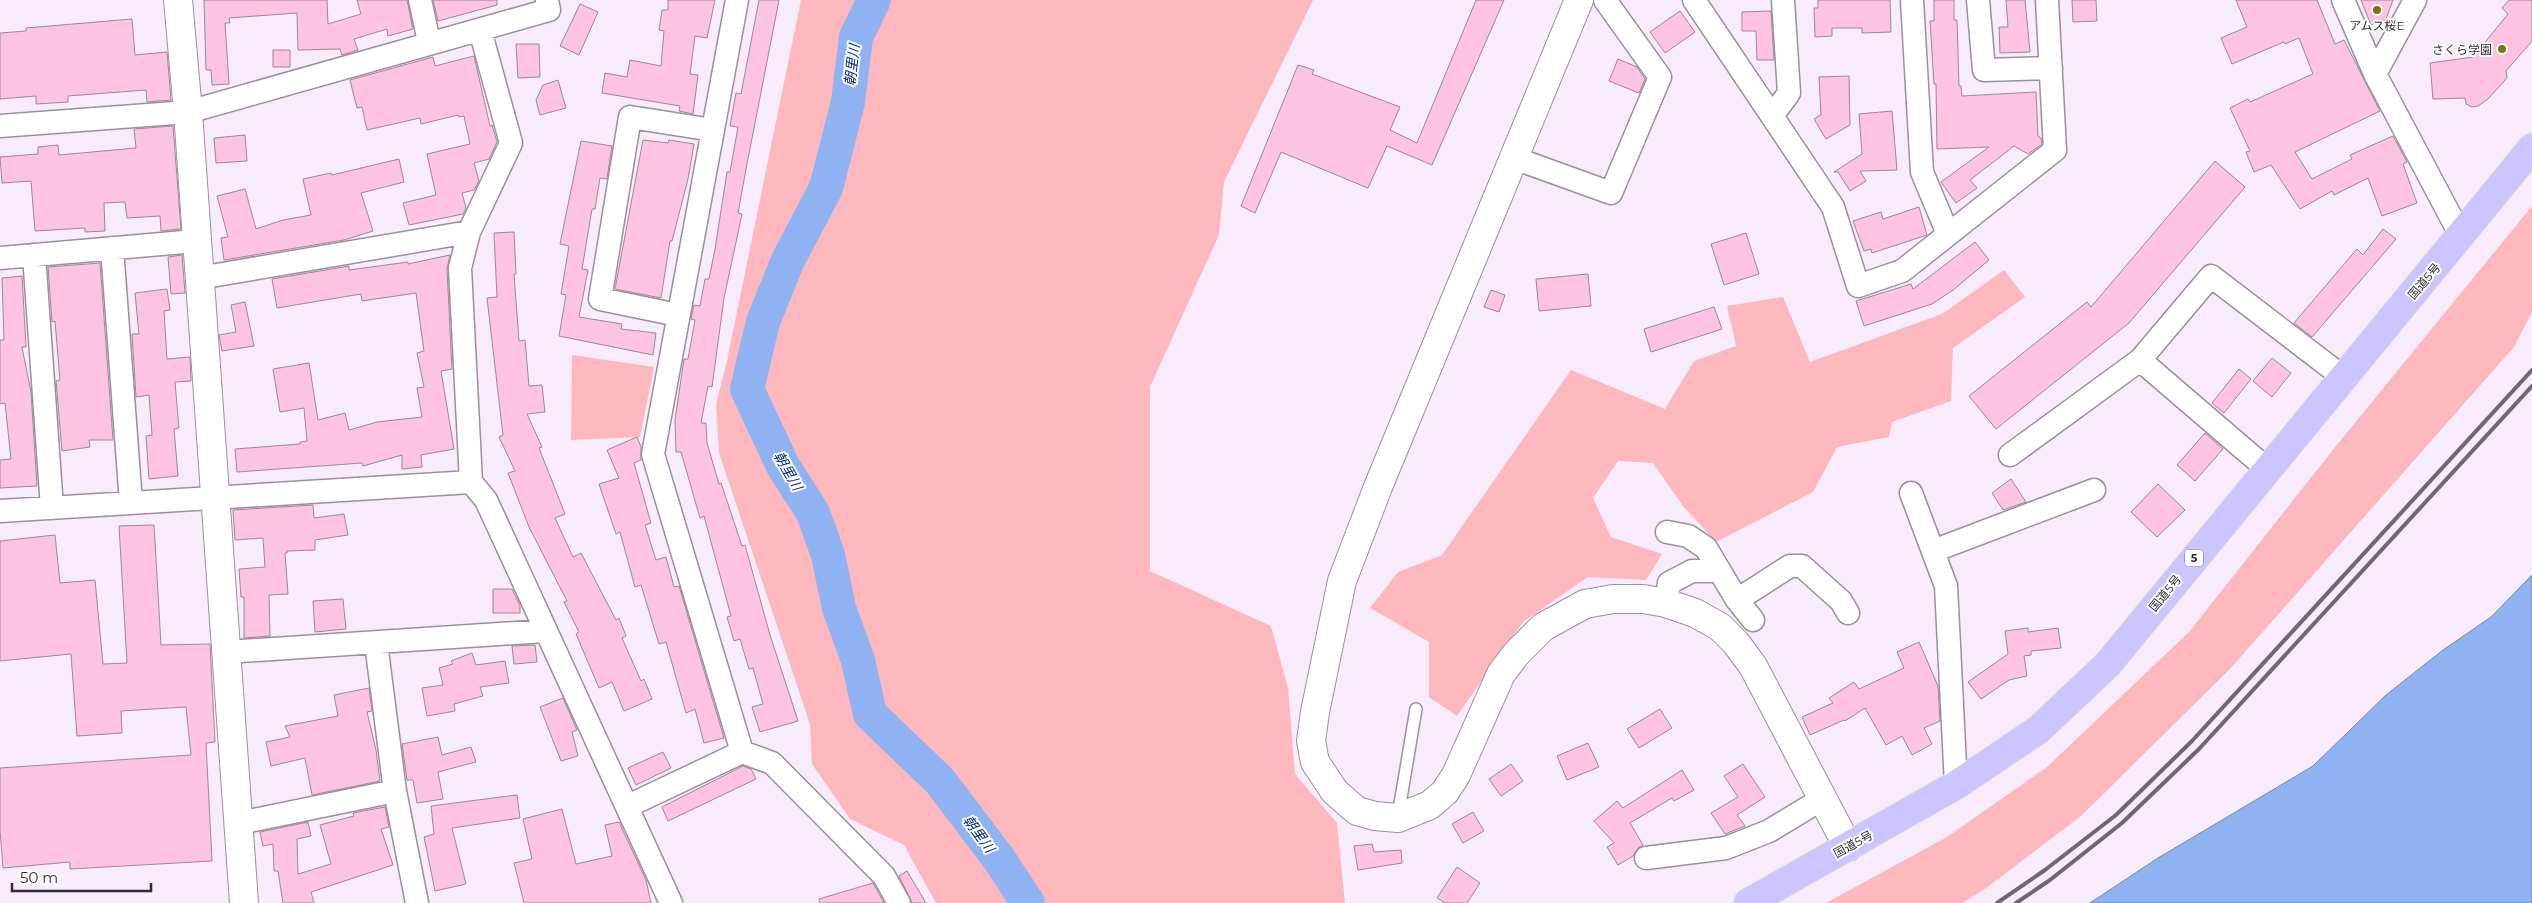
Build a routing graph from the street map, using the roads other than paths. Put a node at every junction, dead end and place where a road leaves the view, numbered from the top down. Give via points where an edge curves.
1 (178, 0) edge
2 (420, 0) edge
3 (546, 0) edge
4 (737, 0) edge
5 (1579, 0) edge
6 (1605, 0) edge
7 (1694, 0) edge
8 (1783, 0) edge
9 (1912, 0) edge
10 (1978, 0) edge
11 (2047, 0) edge
12 (2343, 0) edge
13 (2416, 0) edge
14 (480, 30) junction
15 (429, 42) junction
16 (2050, 68) junction
17 (2376, 74) junction
18 (188, 112) junction
19 (1772, 116) junction
20 (0, 126) edge
21 (713, 130) junction
22 (2532, 148) edge
23 (1514, 158) junction
24 (469, 232) junction
25 (1948, 234) junction
26 (2461, 236) junction
27 (196, 241) junction
28 (112, 248) junction
29 (34, 255) junction
30 (0, 258) edge
31 (199, 278) junction
32 (678, 315) junction
33 (2140, 360) junction
34 (2343, 378) junction
35 (2010, 455) dead end
36 (2267, 469) junction
37 (471, 482) junction
38 (2094, 490) dead end
39 (1911, 493) dead end
40 (214, 497) junction
41 (131, 503) junction
42 (52, 508) junction
43 (0, 511) edge
44 (1667, 532) dead end
45 (1933, 551) junction
46 (1719, 571) junction
47 (1737, 600) junction
48 (1666, 602) junction
49 (1848, 613) dead end
50 (1753, 620) dead end
51 (545, 631) junction
52 (376, 643) junction
53 (226, 652) junction
54 (1416, 709) dead end
55 (742, 752) junction
56 (1956, 785) junction
57 (395, 790) junction
58 (1822, 799) junction
59 (628, 806) junction
60 (1398, 818) junction
61 (239, 823) junction
62 (1848, 847) junction
63 (1646, 858) dead end
64 (1781, 883) junction
65 (244, 903) edge
66 (417, 903) edge
67 (671, 903) edge
68 (898, 903) edge
69 (1736, 903) edge
70 (1748, 903) edge

1 - 18 street
2 - 15 street
3 - 14 street via 549,10
4 - 21 street
5 - 23 street
6 - 23 street via 1660,77 1611,193
7 - 19 street
8 - 19 street via 1789,93
9 - 25 street via 1922,172
10 - 16 street via 1984,70
11 - 16 street
12 - 17 street
13 - 17 street
14 - 15 street
14 - 24 street via 511,144
15 - 18 street
16 - 25 street via 2055,150
17 - 26 street
18 - 20 street
18 - 27 street
19 - 25 street via 1833,207 1858,286 1902,271
21 - 32 street
21 - 32 street via 630,117 600,299
22 - 26 highway, 国道5号 / 5
23 - 60 street via 1342,581 1315,712 1311,742 1315,762 1335,792 1357,811
24 - 31 street
24 - 37 street via 460,268
26 - 34 highway, 国道5号 / 5
27 - 28 street
27 - 31 street
28 - 29 street
28 - 41 street
29 - 30 street
29 - 42 street
31 - 40 street
32 - 55 street via 653,454
33 - 34 street via 2211,276
33 - 35 street
33 - 36 street
34 - 36 highway, 国道5号 / 5
36 - 56 highway, 国道5号 / 5 via 2108,664 2038,730
37 - 40 street
37 - 51 street via 486,500
38 - 45 street
39 - 45 street
40 - 41 street
40 - 53 street
41 - 42 street
42 - 43 street
44 - 46 street via 1688,536 1706,548
45 - 56 street via 1946,586
46 - 47 street
46 - 48 street via 1692,571 1669,583
47 - 49 street via 1790,566 1802,566 1841,601
47 - 50 street
48 - 58 street via 1695,612 1720,627 1736,643 1753,666
48 - 60 street via 1613,599 1585,604 1543,627 1501,674 1456,775 1445,792 1430,805
51 - 52 street
51 - 59 street
52 - 53 street
52 - 57 street
53 - 61 street
54 - 60 lane
55 - 59 street
55 - 68 street via 772,763 884,876
56 - 62 highway, 国道5号 / 5
57 - 61 street
57 - 66 street
58 - 62 street
58 - 63 street via 1769,831 1726,848
59 - 67 street
61 - 65 street
62 - 64 highway, 国道5号 / 5
64 - 69 highway, 国道5号 / 5
64 - 70 highway, 国道5号 / 5

